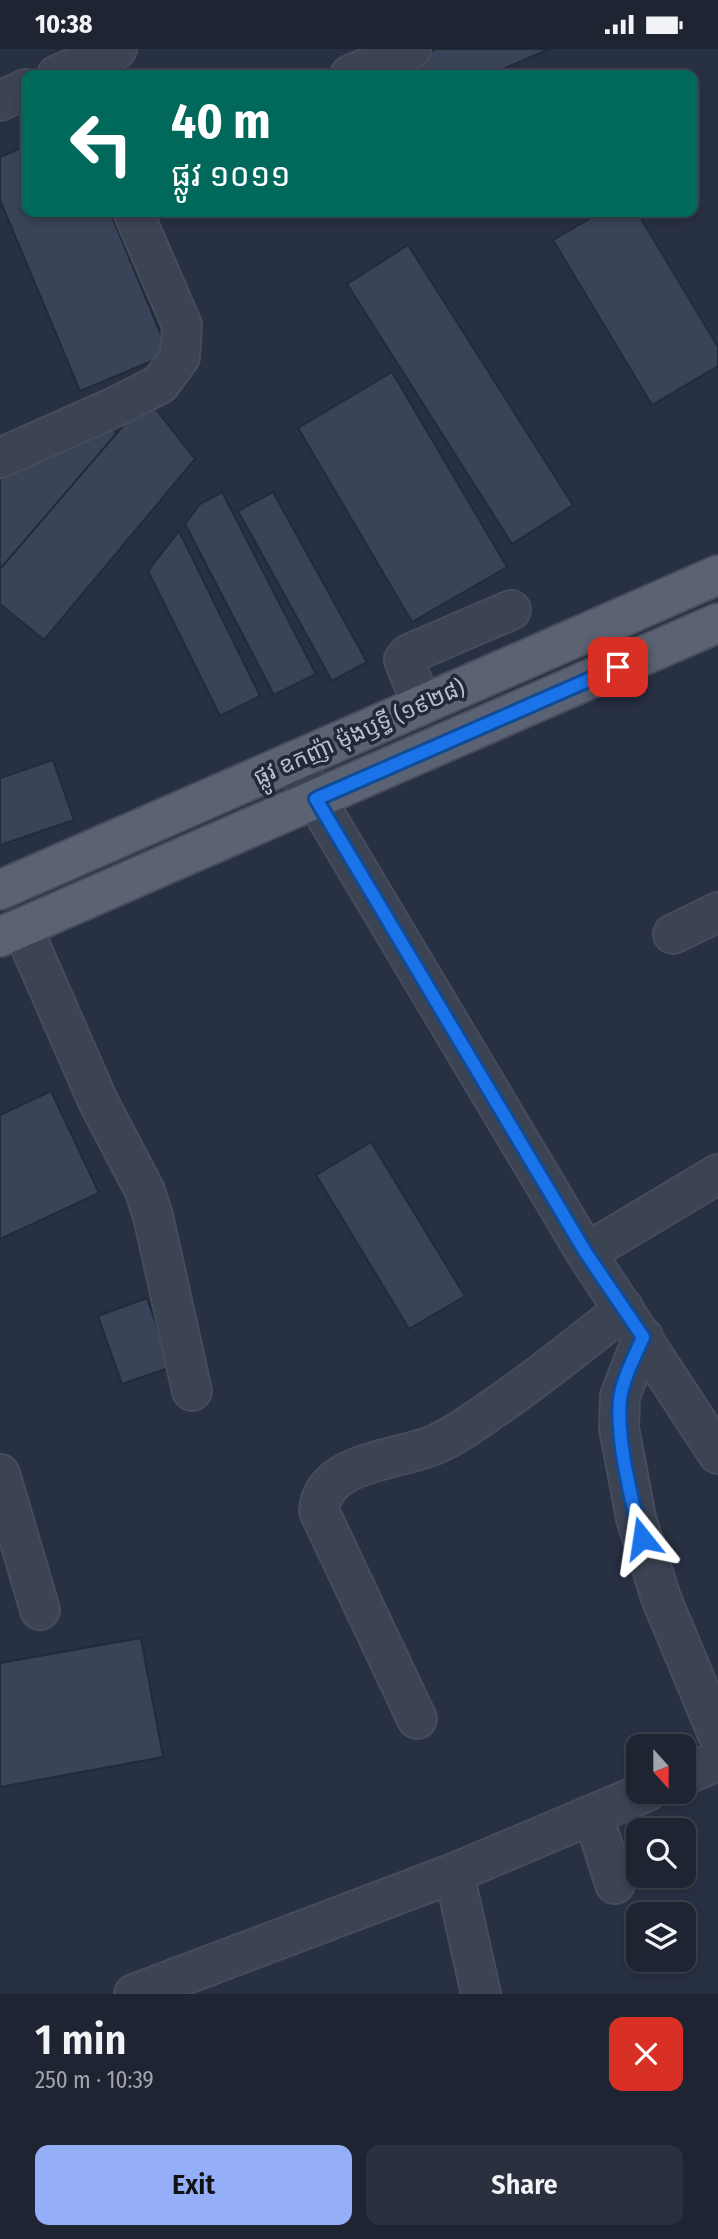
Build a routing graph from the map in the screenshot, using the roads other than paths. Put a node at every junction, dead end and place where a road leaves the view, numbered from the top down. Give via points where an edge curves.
1 (117, 49) edge
2 (411, 49) edge
3 (363, 63) edge
4 (66, 67) edge
5 (21, 91) edge
6 (0, 101) edge
7 (135, 217) edge
8 (0, 458) edge
9 (718, 575) edge
10 (512, 610) dead end
11 (718, 623) edge
12 (422, 705) junction
13 (293, 761) junction
14 (316, 799) junction
15 (0, 890) edge
16 (718, 912) edge
17 (11, 932) edge
18 (673, 934) dead end
19 (718, 1174) edge
20 (586, 1253) junction
21 (633, 1323) junction
22 (192, 1391) dead end
23 (718, 1454) edge
24 (0, 1474) edge
25 (40, 1610) dead end
26 (418, 1719) dead end
27 (718, 1735) edge
28 (718, 1761) edge
29 (696, 1771) edge
30 (626, 1801) edge
31 (593, 1815) junction
32 (454, 1873) junction
33 (615, 1884) dead end
34 (134, 1994) edge
35 (481, 1994) edge

1 - 4 street
2 - 3 street
5 - 6 street
7 - 8 street via 182,325 180,357 160,384
9 - 12 main road, ផ្លូវ ឧកញ៉ា ម៉ុងឫទ្ធី (១៩២៨)
10 - 12 street via 409,653 404,660 406,668
11 - 14 main road, ផ្លូវ ឧកញ៉ា ម៉ុងឫទ្ធី (១៩២៨)
12 - 13 main road, ផ្លូវ ឧកញ៉ា ម៉ុងឫទ្ធី (១៩២៨)
13 - 14 street
13 - 15 main road, ផ្លូវ ឧកញ៉ា ម៉ុងឫទ្ធី (១៩២៨)
14 - 17 main road, ផ្លូវ ឧកញ៉ា ម៉ុងឫទ្ធី (១៩២៨)
14 - 20 street
16 - 18 street
17 - 22 street via 145,1191
19 - 20 street
20 - 21 street
21 - 23 street
21 - 26 street via 551,1368 436,1444 346,1471 326,1487 319,1511
21 - 27 street via 619,1428 636,1518 661,1598
24 - 25 street
28 - 29 street
30 - 31 street
31 - 32 street
31 - 33 street
32 - 34 street
32 - 35 street

